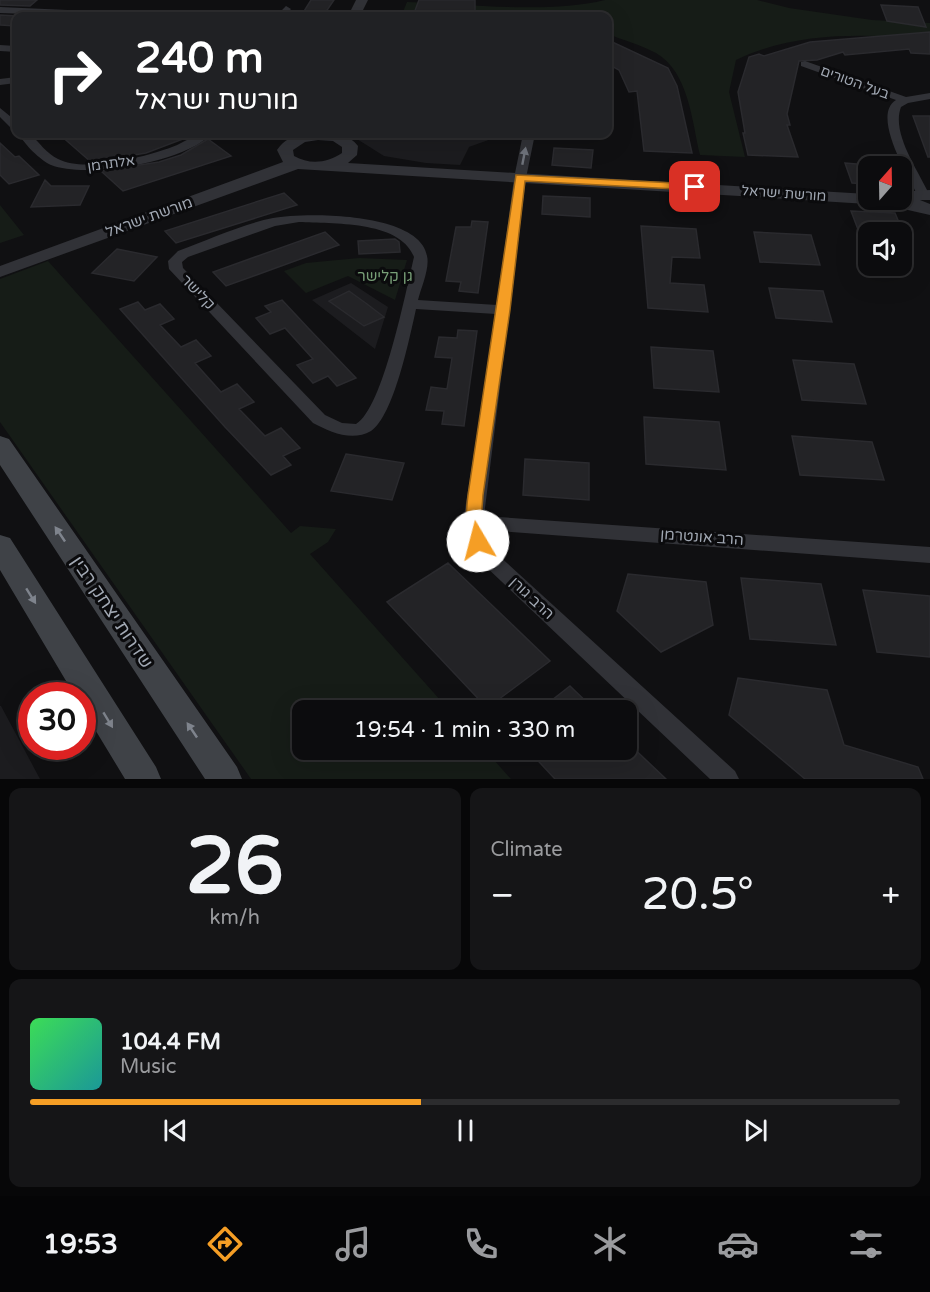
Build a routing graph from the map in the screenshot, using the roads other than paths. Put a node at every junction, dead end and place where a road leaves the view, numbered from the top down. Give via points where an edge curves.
1 (0, 10) edge
2 (45, 12) edge
3 (805, 64) dead end
4 (930, 96) edge
5 (905, 100) junction
6 (0, 111) edge
7 (12, 123) edge
8 (28, 138) edge
9 (198, 138) edge
10 (297, 138) edge
11 (338, 138) edge
12 (527, 138) edge
13 (351, 151) junction
14 (291, 159) junction
15 (322, 166) junction
16 (411, 170) junction
17 (520, 178) junction
18 (858, 198) edge
19 (913, 200) edge
20 (0, 257) edge
21 (0, 272) edge
22 (409, 304) junction
23 (504, 310) junction
24 (0, 445) edge
25 (473, 522) junction
26 (0, 546) edge
27 (930, 555) edge
28 (144, 779) edge
29 (225, 779) edge
30 (726, 779) edge

1 - 2 street
3 - 5 street, בעל הטורים
4 - 5 street
5 - 19 street via 896,105 891,118
6 - 7 street
8 - 9 street, אלתרמן via 54,162 90,168 132,162 188,145
10 - 14 street via 288,146
11 - 13 street, מורשת ישראל
17 -> 12 street, הרב גורן
13 - 15 street via 345,159
13 - 16 street, מורשת ישראל
14 - 15 street, מורשת ישראל
14 - 20 street, מורשת ישראל
14 - 21 street, מורשת ישראל via 284,167
15 - 16 street, מורשת ישראל
16 - 17 street, מורשת ישראל
17 - 18 street, מורשת ישראל
17 - 23 street, הרב גורן
22 - 22 street, קלישר via 421,257 415,244 381,227 284,219 183,254 175,261 176,269 320,419 343,430 367,425 378,412
22 - 23 street
23 - 25 street, הרב גורן
29 -> 24 main road, שדרות יצחק רבין
25 - 27 street, הרב אונטרמן
25 - 30 street, הרב גורן via 478,541 490,559
26 -> 28 main road

